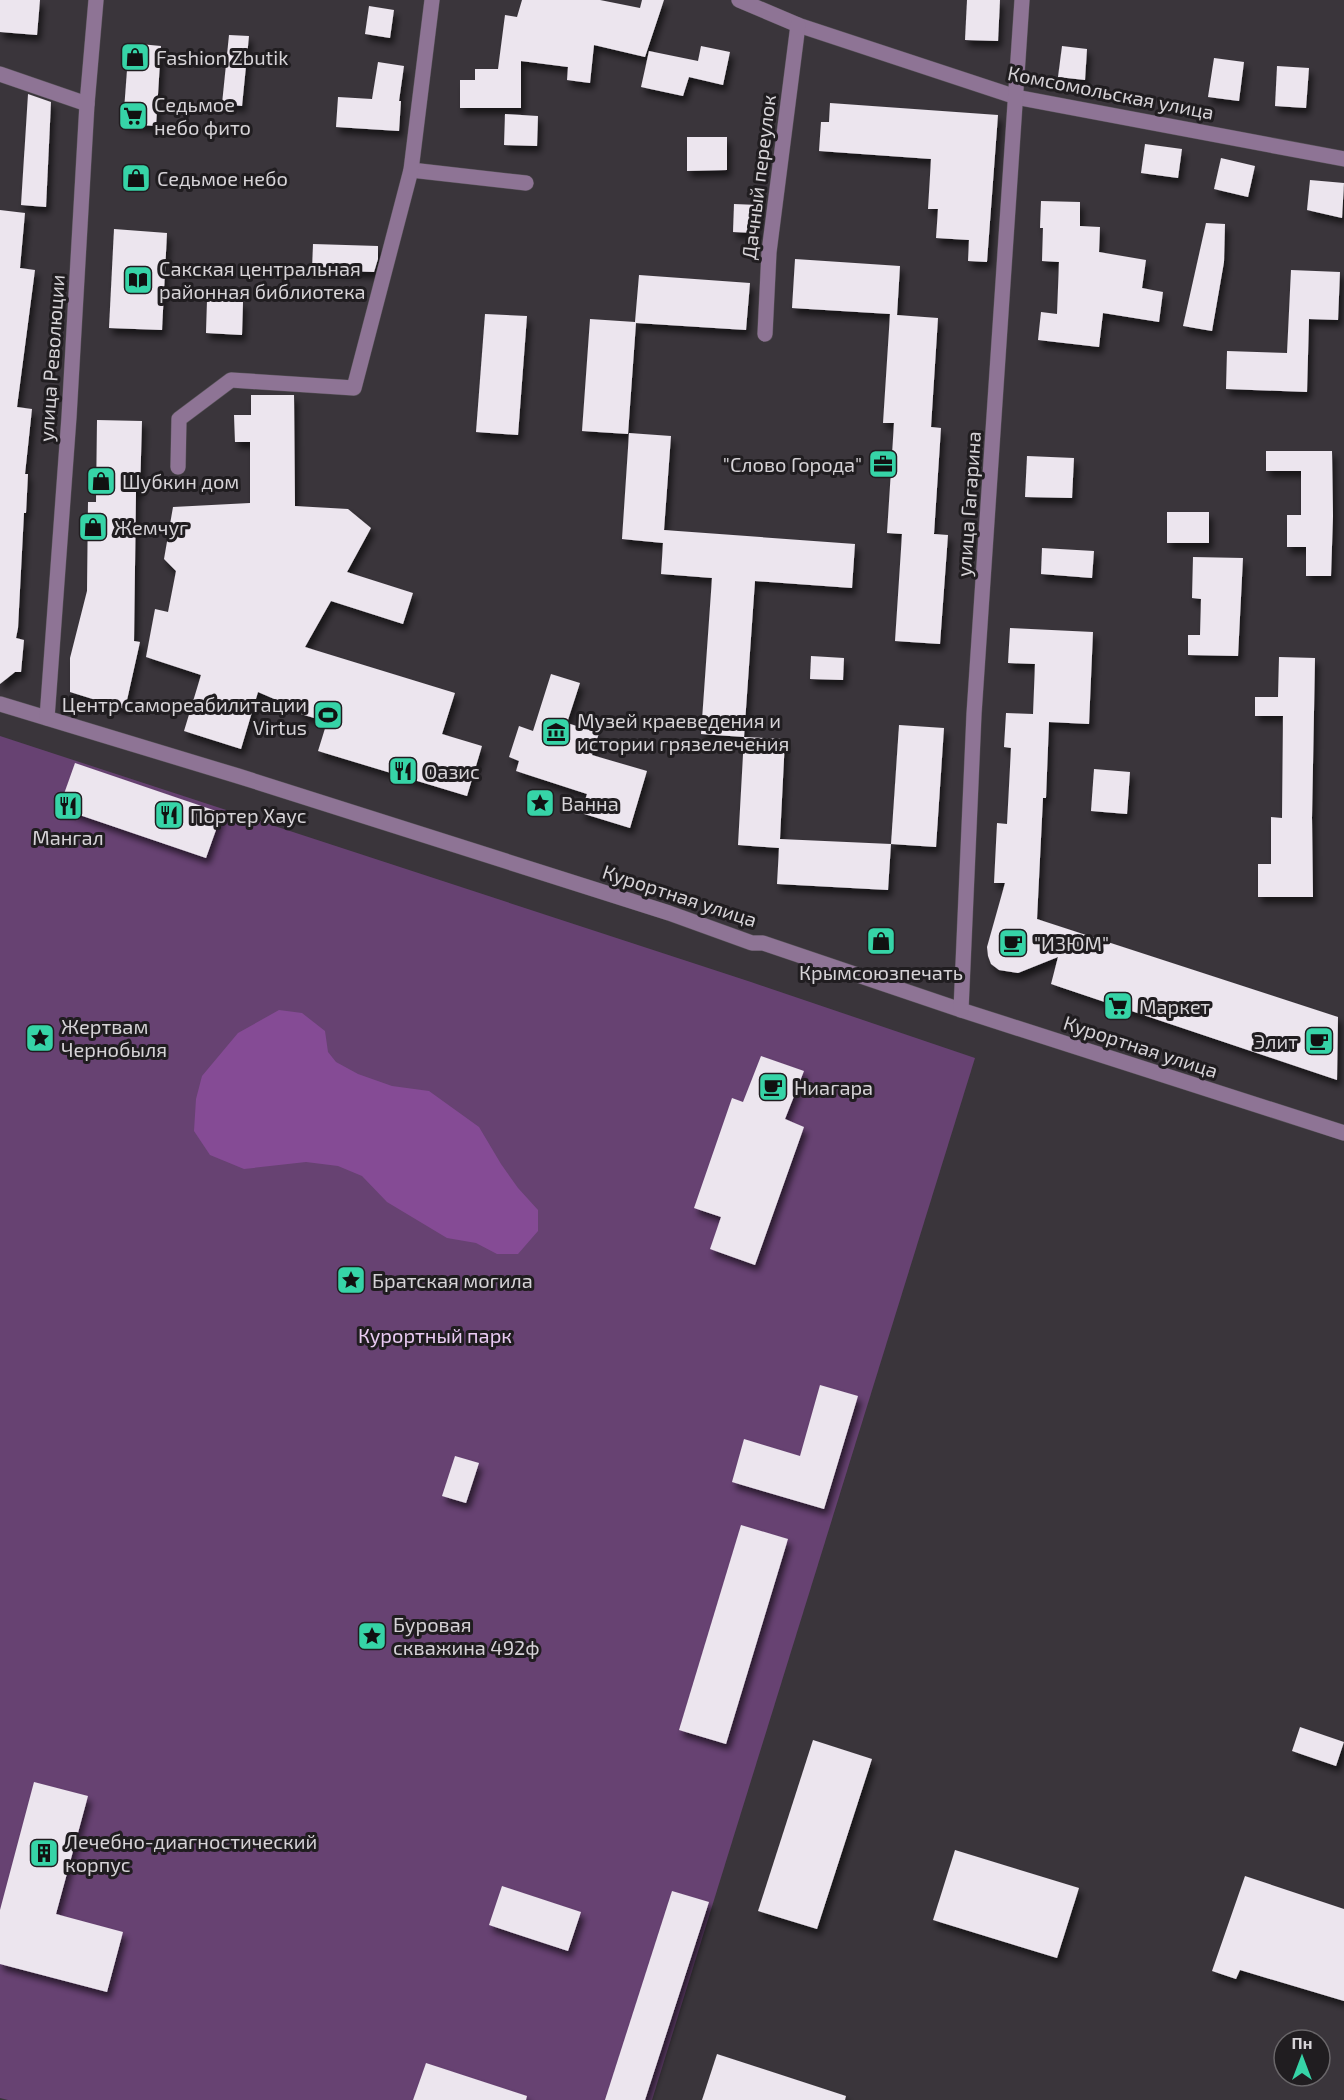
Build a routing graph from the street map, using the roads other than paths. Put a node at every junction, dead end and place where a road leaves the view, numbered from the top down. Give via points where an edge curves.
1 (96, 0) edge
2 (432, 0) edge
3 (739, 0) edge
4 (1022, 0) edge
5 (798, 25) junction
6 (0, 74) edge
7 (1016, 97) junction
8 (87, 105) junction
9 (1344, 159) edge
10 (411, 171) junction
11 (526, 183) dead end
12 (765, 334) dead end
13 (178, 467) dead end
14 (0, 704) edge
15 (47, 718) junction
16 (961, 1010) junction
17 (1344, 1133) edge

1 - 8 street, улица Революции
2 - 10 street
3 - 5 street, Комсомольская улица
4 - 7 street, улица Гагарина
5 - 7 street, Комсомольская улица
5 - 12 street, Дачный переулок via 769,252
6 - 8 street
7 - 9 street, Комсомольская улица
7 - 16 street, улица Гагарина via 974,714
8 - 15 street, улица Революции
10 - 11 street
10 - 13 street via 354,388 231,380 179,419
14 - 15 street, Курортная улица
15 - 16 street, Курортная улица via 669,913 752,943 763,943
16 - 17 street, Курортная улица

